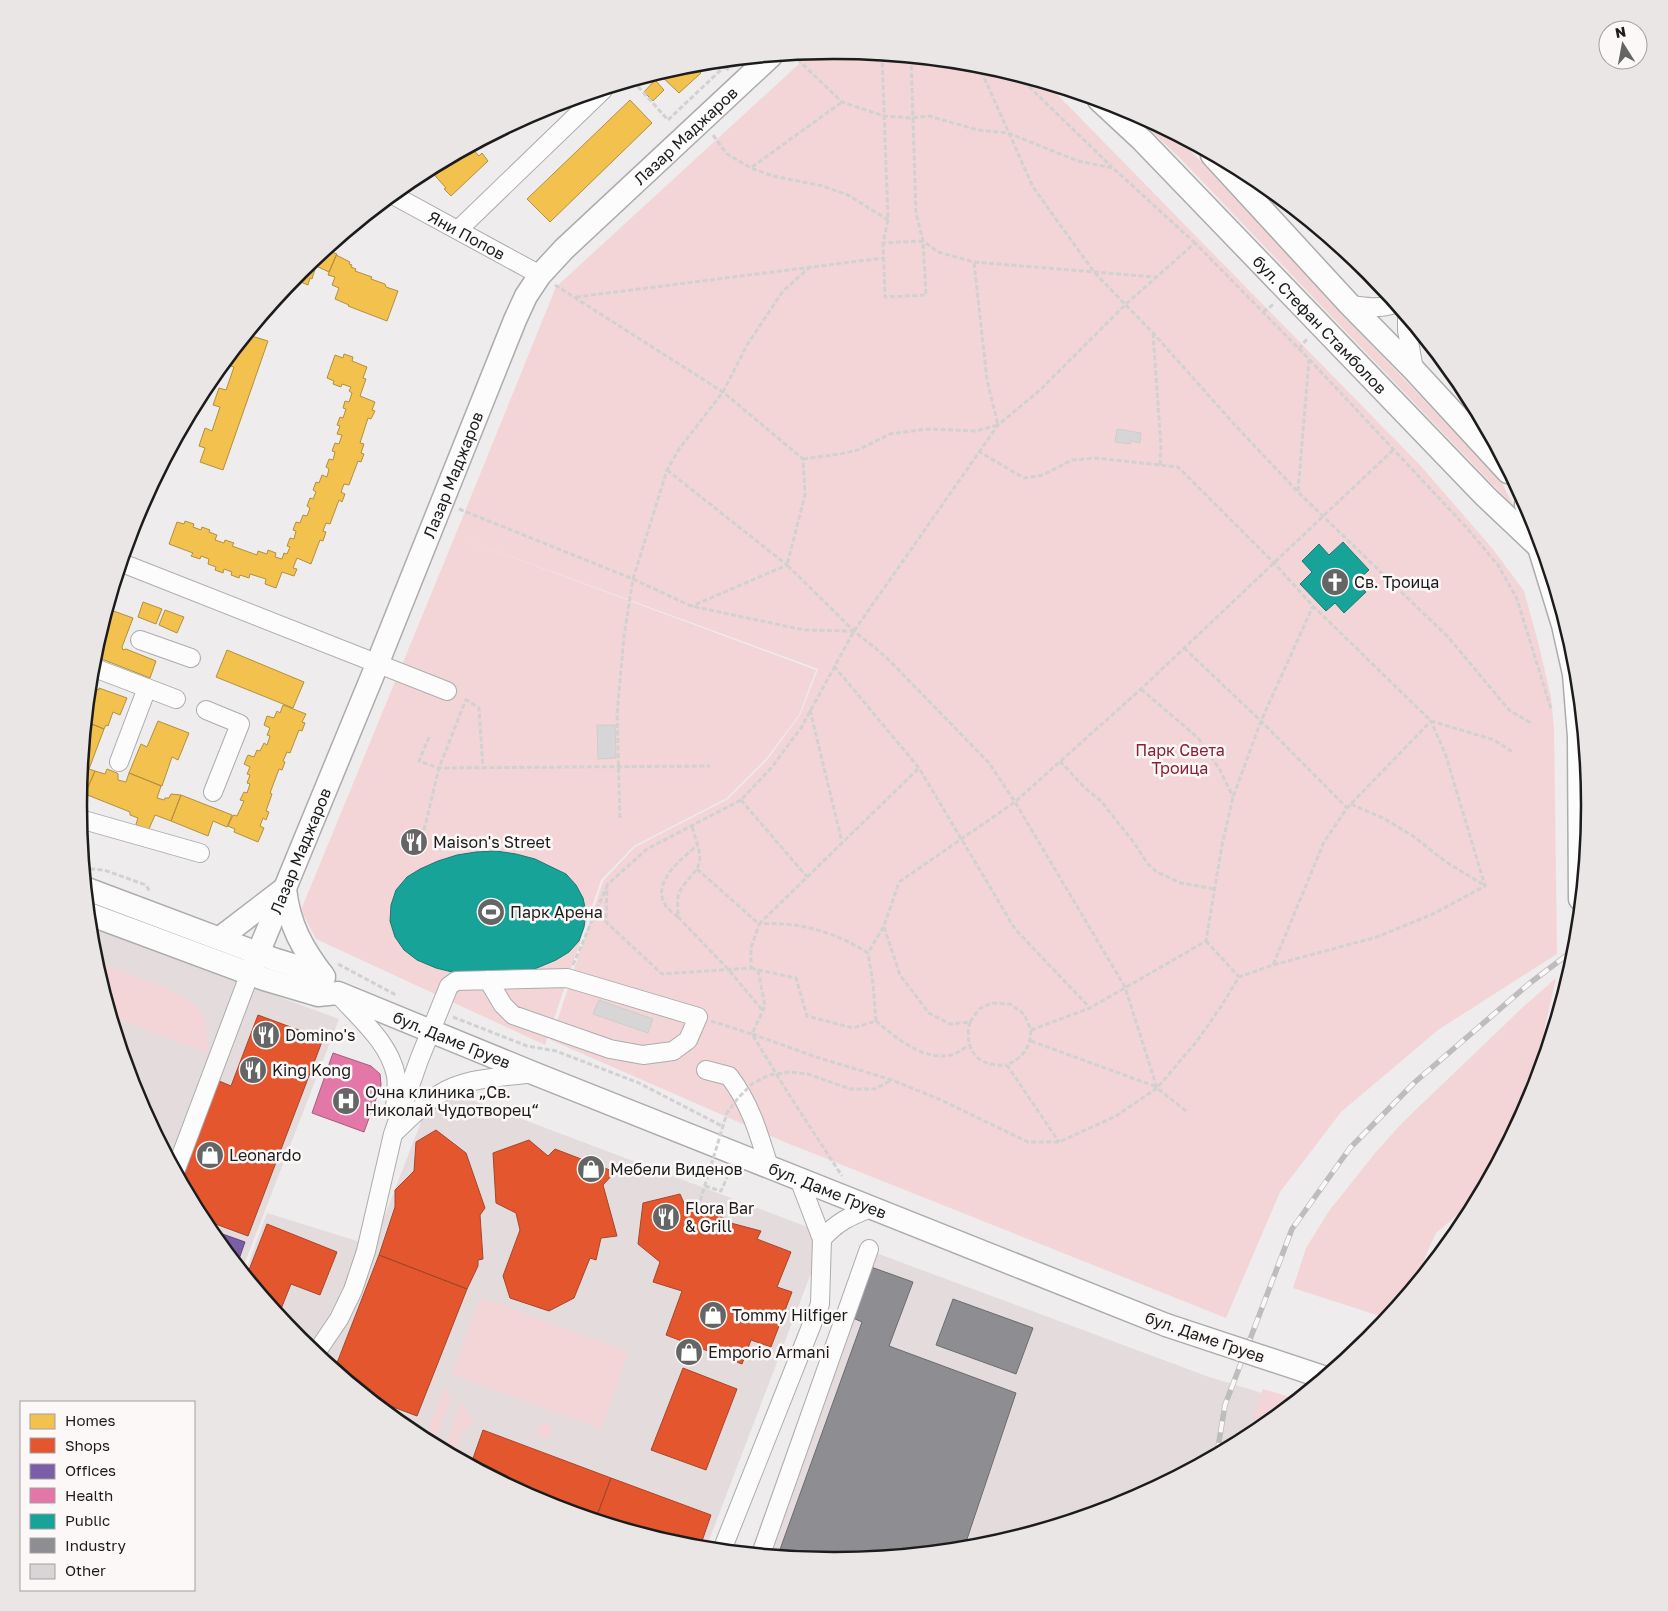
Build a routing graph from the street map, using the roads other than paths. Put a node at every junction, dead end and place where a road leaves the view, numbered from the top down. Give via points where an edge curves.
1 (764, 62) edge
2 (594, 98) edge
3 (1112, 113) edge
4 (1227, 171) edge
5 (400, 199) edge
6 (458, 230) junction
7 (540, 275) junction
8 (1350, 305) junction
9 (1388, 305) edge
10 (1407, 328) edge
11 (1414, 370) junction
12 (1495, 458) edge
13 (1531, 538) edge
14 (127, 565) edge
15 (140, 640) dead end
16 (191, 658) dead end
17 (378, 664) junction
18 (100, 670) edge
19 (147, 688) junction
20 (447, 691) road end
21 (176, 699) dead end
22 (206, 710) dead end
23 (119, 762) dead end
24 (1580, 785) edge
25 (214, 792) dead end
26 (88, 821) edge
27 (1579, 852) edge
28 (200, 853) dead end
29 (285, 888) junction
30 (93, 891) edge
31 (96, 917) edge
32 (220, 938) junction
33 (254, 963) junction
34 (330, 969) junction
35 (488, 980) junction
36 (338, 993) junction
37 (434, 1021) junction
38 (706, 1070) dead end
39 (533, 1074) junction
40 (393, 1134) junction
41 (178, 1163) edge
42 (769, 1167) junction
43 (799, 1179) junction
44 (871, 1208) junction
45 (822, 1239) junction
46 (868, 1249) dead end
47 (320, 1347) edge
48 (1317, 1375) edge
49 (724, 1544) edge
50 (763, 1549) edge

1 - 7 main road, Лазар Маджаров
2 - 6 street
3 - 13 main road, бул. Стефан Стамболов
4 - 8 main road
5 - 6 street, Яни Попов
6 - 7 street, Яни Попов
7 - 17 main road, Лазар Маджаров via 515,320
8 - 9 street
8 - 11 main road
10 - 11 street
11 - 12 main road
14 - 17 street
15 - 16 street
17 - 20 street
17 - 29 main road, Лазар Маджаров
18 - 19 street
19 - 21 street
19 - 23 street
22 - 25 street via 240,724
24 - 27 main road
26 - 28 street
29 - 32 main road
29 - 33 main road, Лазар Маджаров
29 - 34 main road via 293,928 310,959
30 - 32 main road, бул. Даме Груев
31 - 33 main road, бул. Даме Груев via 173,944
32 - 33 main road, бул. Даме Груев
33 - 34 main road, бул. Даме Груев
33 - 36 main road, бул. Даме Груев via 318,995
33 - 41 street
34 - 36 main road, бул. Даме Груев
35 - 35 street via 567,978 698,1017 688,1040 673,1051 643,1055 610,1049 513,1016
35 - 37 street via 456,981 449,986
36 - 37 main road, бул. Даме Груев
36 - 40 street via 381,1043 392,1063 396,1077
37 - 39 main road, бул. Даме Груев
37 - 40 street
38 - 42 street via 729,1076 741,1092
39 - 40 street via 452,1087 427,1103
39 - 42 main road, бул. Даме Груев
40 - 47 street via 364,1259 340,1319
42 - 43 main road, бул. Даме Груев
43 - 44 main road, бул. Даме Груев
43 - 45 street
44 - 45 street via 834,1225
44 - 48 main road, бул. Даме Груев, bridge via 1166,1325
45 - 49 street via 820,1304
46 - 50 street

